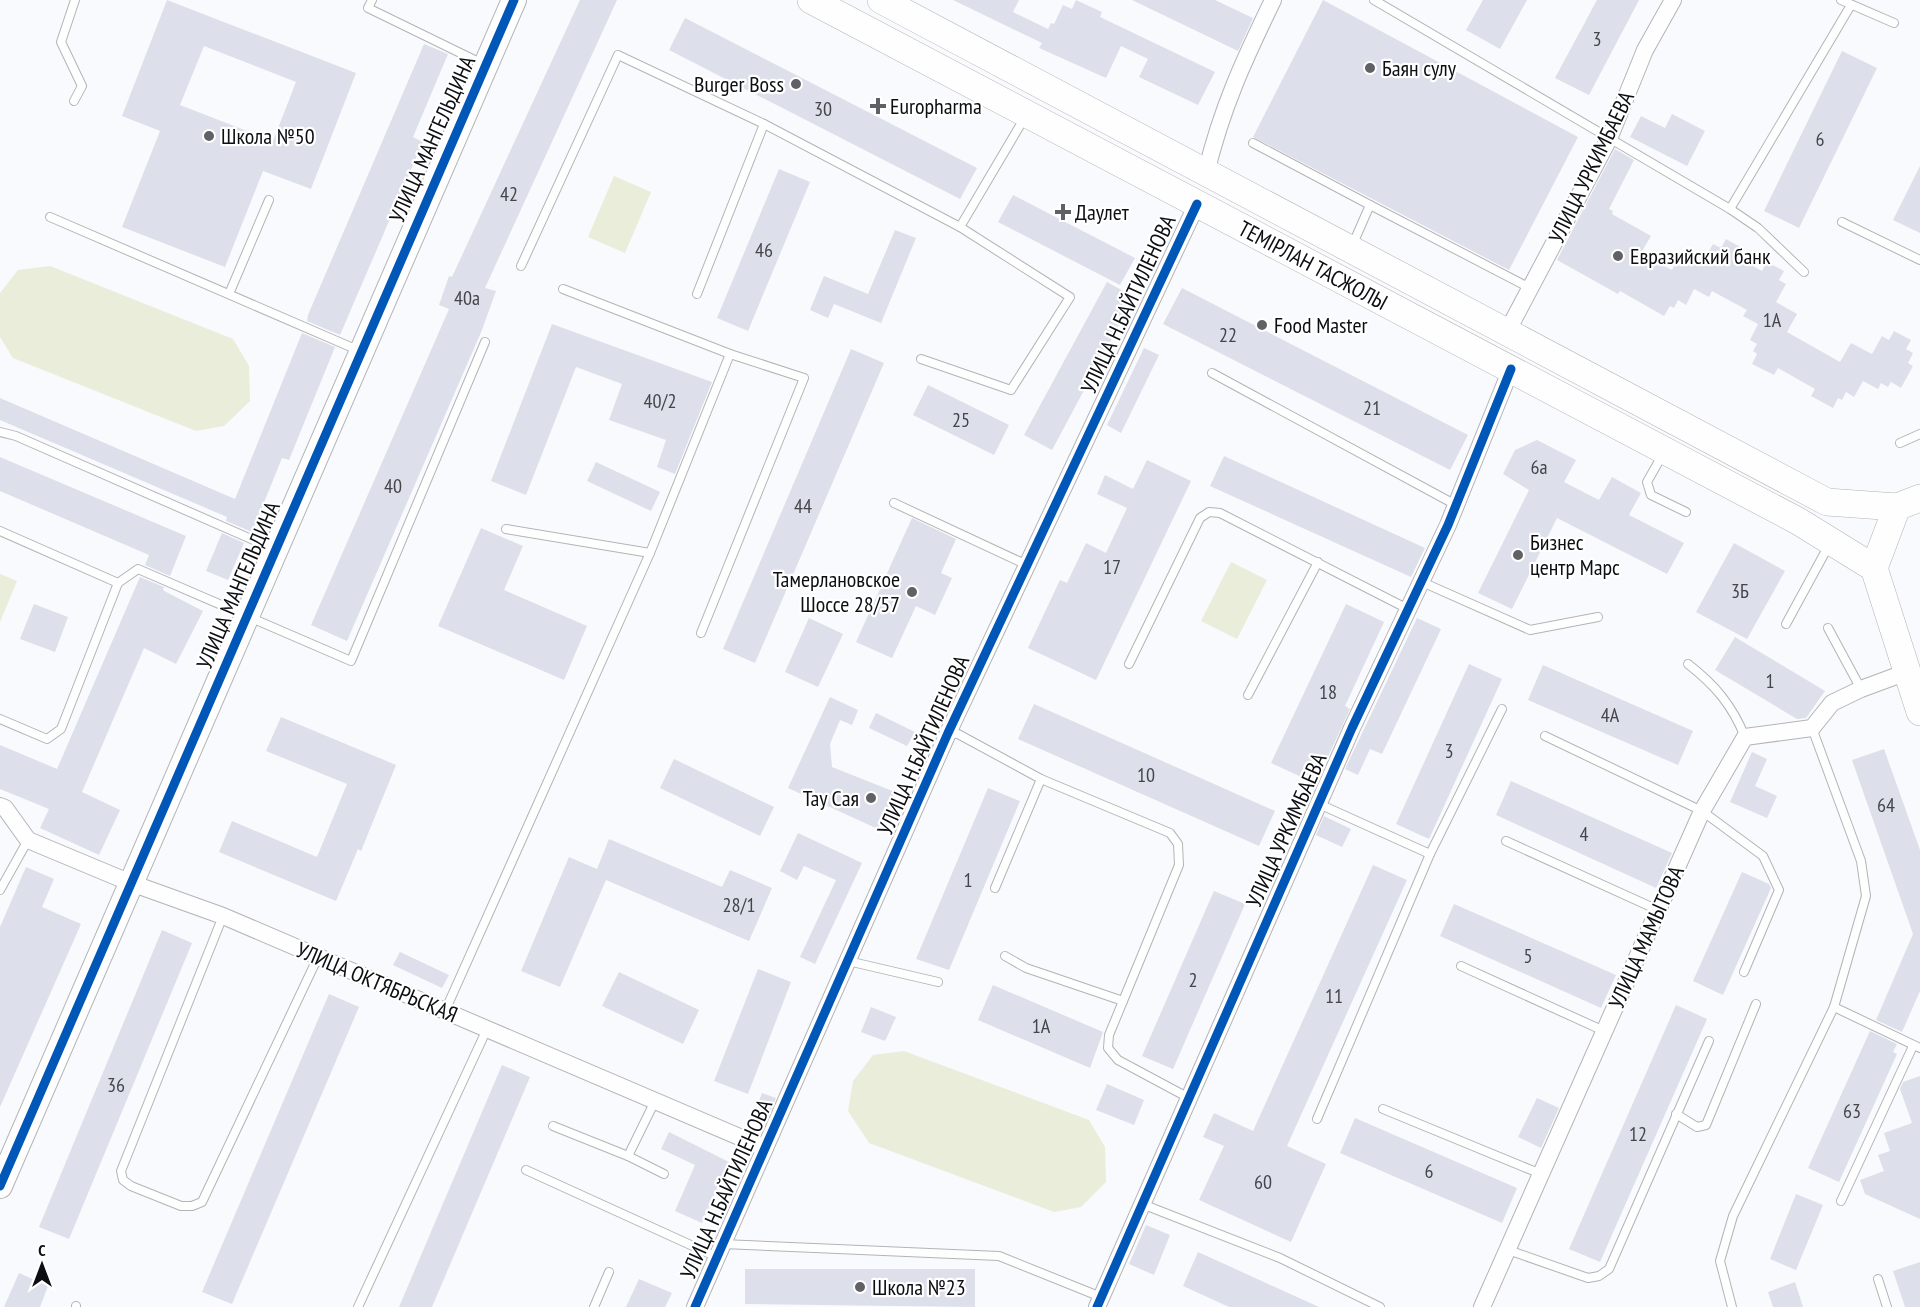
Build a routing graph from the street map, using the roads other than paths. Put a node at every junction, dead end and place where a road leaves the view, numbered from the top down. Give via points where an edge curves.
1 (75, 0) edge
2 (372, 0) edge
3 (514, 0) edge
4 (812, 0) edge
5 (881, 0) edge
6 (1273, 0) edge
7 (1374, 0) edge
8 (1673, 0) edge
9 (1841, 0) edge
10 (1851, 5) junction
11 (1894, 22) dead end
12 (485, 65) junction
13 (74, 101) dead end
14 (1027, 114) junction
15 (764, 124) junction
16 (1609, 139) junction
17 (1253, 143) dead end
18 (1206, 173) junction
19 (269, 200) dead end
20 (1197, 204) junction
21 (1370, 205) junction
22 (1730, 209) junction
23 (50, 217) dead end
24 (1842, 222) dead end
25 (960, 227) junction
26 (1350, 249) junction
27 (1920, 260) edge
28 (521, 266) dead end
29 (1804, 272) dead end
30 (1530, 288) junction
31 (563, 289) dead end
32 (229, 294) junction
33 (697, 294) dead end
34 (1507, 332) junction
35 (485, 342) dead end
36 (361, 351) junction
37 (730, 354) junction
38 (921, 359) dead end
39 (1510, 369) junction
40 (1212, 373) dead end
41 (0, 432) edge
42 (1920, 434) edge
43 (1900, 443) dead end
44 (1664, 451) junction
45 (1827, 502) junction
46 (894, 503) dead end
47 (1909, 503) edge
48 (1456, 505) junction
49 (1686, 512) dead end
50 (506, 530) dead end
51 (0, 531) edge
52 (1823, 536) junction
53 (274, 549) junction
54 (650, 552) junction
55 (1318, 561) junction
56 (1027, 565) junction
57 (1874, 568) junction
58 (1422, 582) junction
59 (118, 583) junction
60 (1408, 609) junction
61 (245, 616) junction
62 (1598, 616) dead end
63 (1786, 624) dead end
64 (1828, 628) dead end
65 (701, 633) dead end
66 (1129, 664) dead end
67 (1688, 664) dead end
68 (1907, 672) junction
69 (1861, 689) junction
70 (1248, 695) dead end
71 (1502, 710) dead end
72 (1920, 712) edge
73 (0, 719) edge
74 (1812, 728) junction
75 (948, 733) junction
76 (1545, 736) dead end
77 (1745, 737) junction
78 (1041, 779) junction
79 (1319, 804) junction
80 (0, 806) edge
81 (1702, 810) junction
82 (27, 840) junction
83 (1506, 841) dead end
84 (1430, 854) junction
85 (131, 883) junction
86 (995, 888) dead end
87 (0, 890) edge
88 (1658, 910) junction
89 (223, 916) junction
90 (1005, 956) dead end
91 (318, 957) junction
92 (848, 961) junction
93 (1461, 966) dead end
94 (1744, 972) dead end
95 (938, 982) dead end
96 (1124, 1001) junction
97 (1756, 1004) dead end
98 (1834, 1007) junction
99 (445, 1011) junction
100 (488, 1029) junction
101 (1604, 1031) junction
102 (1709, 1041) dead end
103 (1917, 1047) edge
104 (1189, 1098) junction
105 (655, 1101) junction
106 (1383, 1109) dead end
107 (1676, 1114) junction
108 (1317, 1119) dead end
109 (553, 1126) dead end
110 (765, 1148) junction
111 (628, 1156) junction
112 (526, 1170) dead end
113 (664, 1174) dead end
114 (1541, 1174) junction
115 (0, 1186) edge
116 (1841, 1201) dead end
117 (1142, 1204) junction
118 (720, 1250) junction
119 (1508, 1250) junction
120 (609, 1272) dead end
121 (1878, 1279) dead end
122 (1099, 1302) edge
123 (358, 1307) edge
124 (594, 1307) edge
125 (695, 1307) edge
126 (1380, 1307) edge
127 (1482, 1307) edge
128 (1732, 1307) edge
129 (1887, 1307) edge

1 - 13 lane via 61,42 82,86
2 - 12 lane via 368,8
3 - 12 street, УЛИЦА МАНГЕЛЬДИНА
4 - 14 main road, ТЕМІРЛАН ТАСЖОЛЫ
5 - 18 main road, ТЕМІРЛАН ТАСЖОЛЫ
6 - 18 street via 1225,104
7 - 16 lane
8 - 16 street, УЛИЦА УРКИМБАЕВА via 1644,50
9 - 10 lane
10 - 11 lane
10 - 22 lane
12 - 36 street, УЛИЦА МАНГЕЛЬДИНА
14 - 20 main road, ТЕМІРЛАН ТАСЖОЛЫ
14 - 25 lane
15 - 25 lane
15 - 28 lane via 618,55
15 - 33 lane
16 - 22 lane
16 - 30 street, УЛИЦА УРКИМБАЕВА
17 - 21 lane
18 - 26 main road, ТЕМІРЛАН ТАСЖОЛЫ
19 - 32 lane
20 - 39 main road, ТЕМІРЛАН ТАСЖОЛЫ
20 - 56 street, УЛИЦА Н.БАЙТИЛЕНОВА
21 - 26 lane
21 - 30 lane
22 - 29 lane via 1758,228
23 - 32 lane
24 - 27 lane
25 - 38 lane via 1070,297 1011,390
26 - 34 main road, ТЕМІРЛАН ТАСЖОЛЫ
30 - 34 street, УЛИЦА УРКИМБАЕВА
31 - 37 lane
32 - 36 lane
34 - 45 main road, ТЕМІРЛАН ТАСЖОЛЫ
35 - 61 lane via 351,661
36 - 53 street, УЛИЦА МАНГЕЛЬДИНА
37 - 54 lane
37 - 65 lane via 804,378
39 - 44 main road, ТЕМІРЛАН ТАСЖОЛЫ
39 - 48 street, УЛИЦА УРКИМБАЕВА
40 - 48 lane
41 - 53 lane
42 - 43 lane
44 - 49 lane via 1647,482 1651,495
44 - 52 main road, ТЕМІРЛАН ТАСЖОЛЫ
45 - 47 main road
45 - 52 main road
46 - 56 lane
47 - 57 main road
48 - 58 street, УЛИЦА УРКИМБАЕВА
50 - 54 lane
51 - 59 lane
52 - 57 main road, ТЕМІРЛАН ТАСЖОЛЫ
52 - 63 lane
53 - 61 street, УЛИЦА МАНГЕЛЬДИНА
54 - 99 lane
55 - 60 lane
55 - 66 lane via 1220,513 1209,512 1200,518
55 - 70 lane
56 - 75 street, УЛИЦА Н.БАЙТИЛЕНОВА
57 - 68 main road
58 - 60 street, УЛИЦА УРКИМБАЕВА
58 - 62 lane via 1530,630
59 - 61 lane via 138,569
59 - 73 lane via 61,729 47,739
60 - 79 street, УЛИЦА УРКИМБАЕВА
61 - 85 street, УЛИЦА МАНГЕЛЬДИНА
64 - 69 lane
67 - 77 lane via 1711,681 1734,710
68 - 69 street
68 - 72 main road
69 - 74 street via 1832,703
71 - 84 lane
74 - 77 street
74 - 98 lane via 1861,861 1865,882 1866,896
75 - 78 lane via 958,734
75 - 92 street, УЛИЦА Н.БАЙТИЛЕНОВА
76 - 81 lane
77 - 81 street, УЛИЦА МАМЫТОВА
78 - 86 lane
78 - 96 lane via 1170,833 1178,844 1179,865
79 - 84 lane
79 - 104 street, УЛИЦА УРКИМБАЕВА
80 - 82 street
81 - 88 street, УЛИЦА МАМЫТОВА
81 - 94 lane via 1763,856 1779,890
82 - 85 street, УЛИЦА ОКТЯБРЬСКАЯ
82 - 87 lane
83 - 88 lane
84 - 108 lane
85 - 89 street, УЛИЦА ОКТЯБРЬСКАЯ
85 - 115 street, УЛИЦА МАНГЕЛЬДИНА
88 - 101 street, УЛИЦА МАМЫТОВА
89 - 91 street, УЛИЦА ОКТЯБРЬСКАЯ
89 - 91 lane via 121,1171 123,1180 131,1186 181,1206 202,1202
90 - 96 lane via 1026,968
91 - 99 street, УЛИЦА ОКТЯБРЬСКАЯ
92 - 95 lane
92 - 110 street, УЛИЦА Н.БАЙТИЛЕНОВА
93 - 101 lane
96 - 104 lane via 1109,1035 1108,1048 1118,1060
97 - 107 lane via 1706,1125 1697,1127
98 - 103 lane
98 - 128 lane via 1733,1216 1720,1261
99 - 100 street, УЛИЦА ОКТЯБРЬСКАЯ
100 - 105 street, УЛИЦА ОКТЯБРЬСКАЯ
100 - 123 lane
101 - 114 street, УЛИЦА МАМЫТОВА
102 - 107 lane
103 - 116 lane
104 - 117 street, УЛИЦА УРКИМБАЕВА
105 - 110 street, УЛИЦА ОКТЯБРЬСКАЯ
105 - 111 lane
106 - 114 lane
107 - 119 lane via 1610,1269 1588,1278
109 - 111 lane
110 - 118 street, УЛИЦА Н.БАЙТИЛЕНОВА
111 - 113 lane
112 - 118 lane
114 - 119 street, УЛИЦА МАМЫТОВА
117 - 122 street, УЛИЦА УРКИМБАЕВА
117 - 126 lane via 1280,1258
118 - 122 lane via 999,1256
118 - 125 street, УЛИЦА Н.БАЙТИЛЕНОВА
119 - 127 street, УЛИЦА МАМЫТОВА
120 - 124 lane
121 - 129 lane

